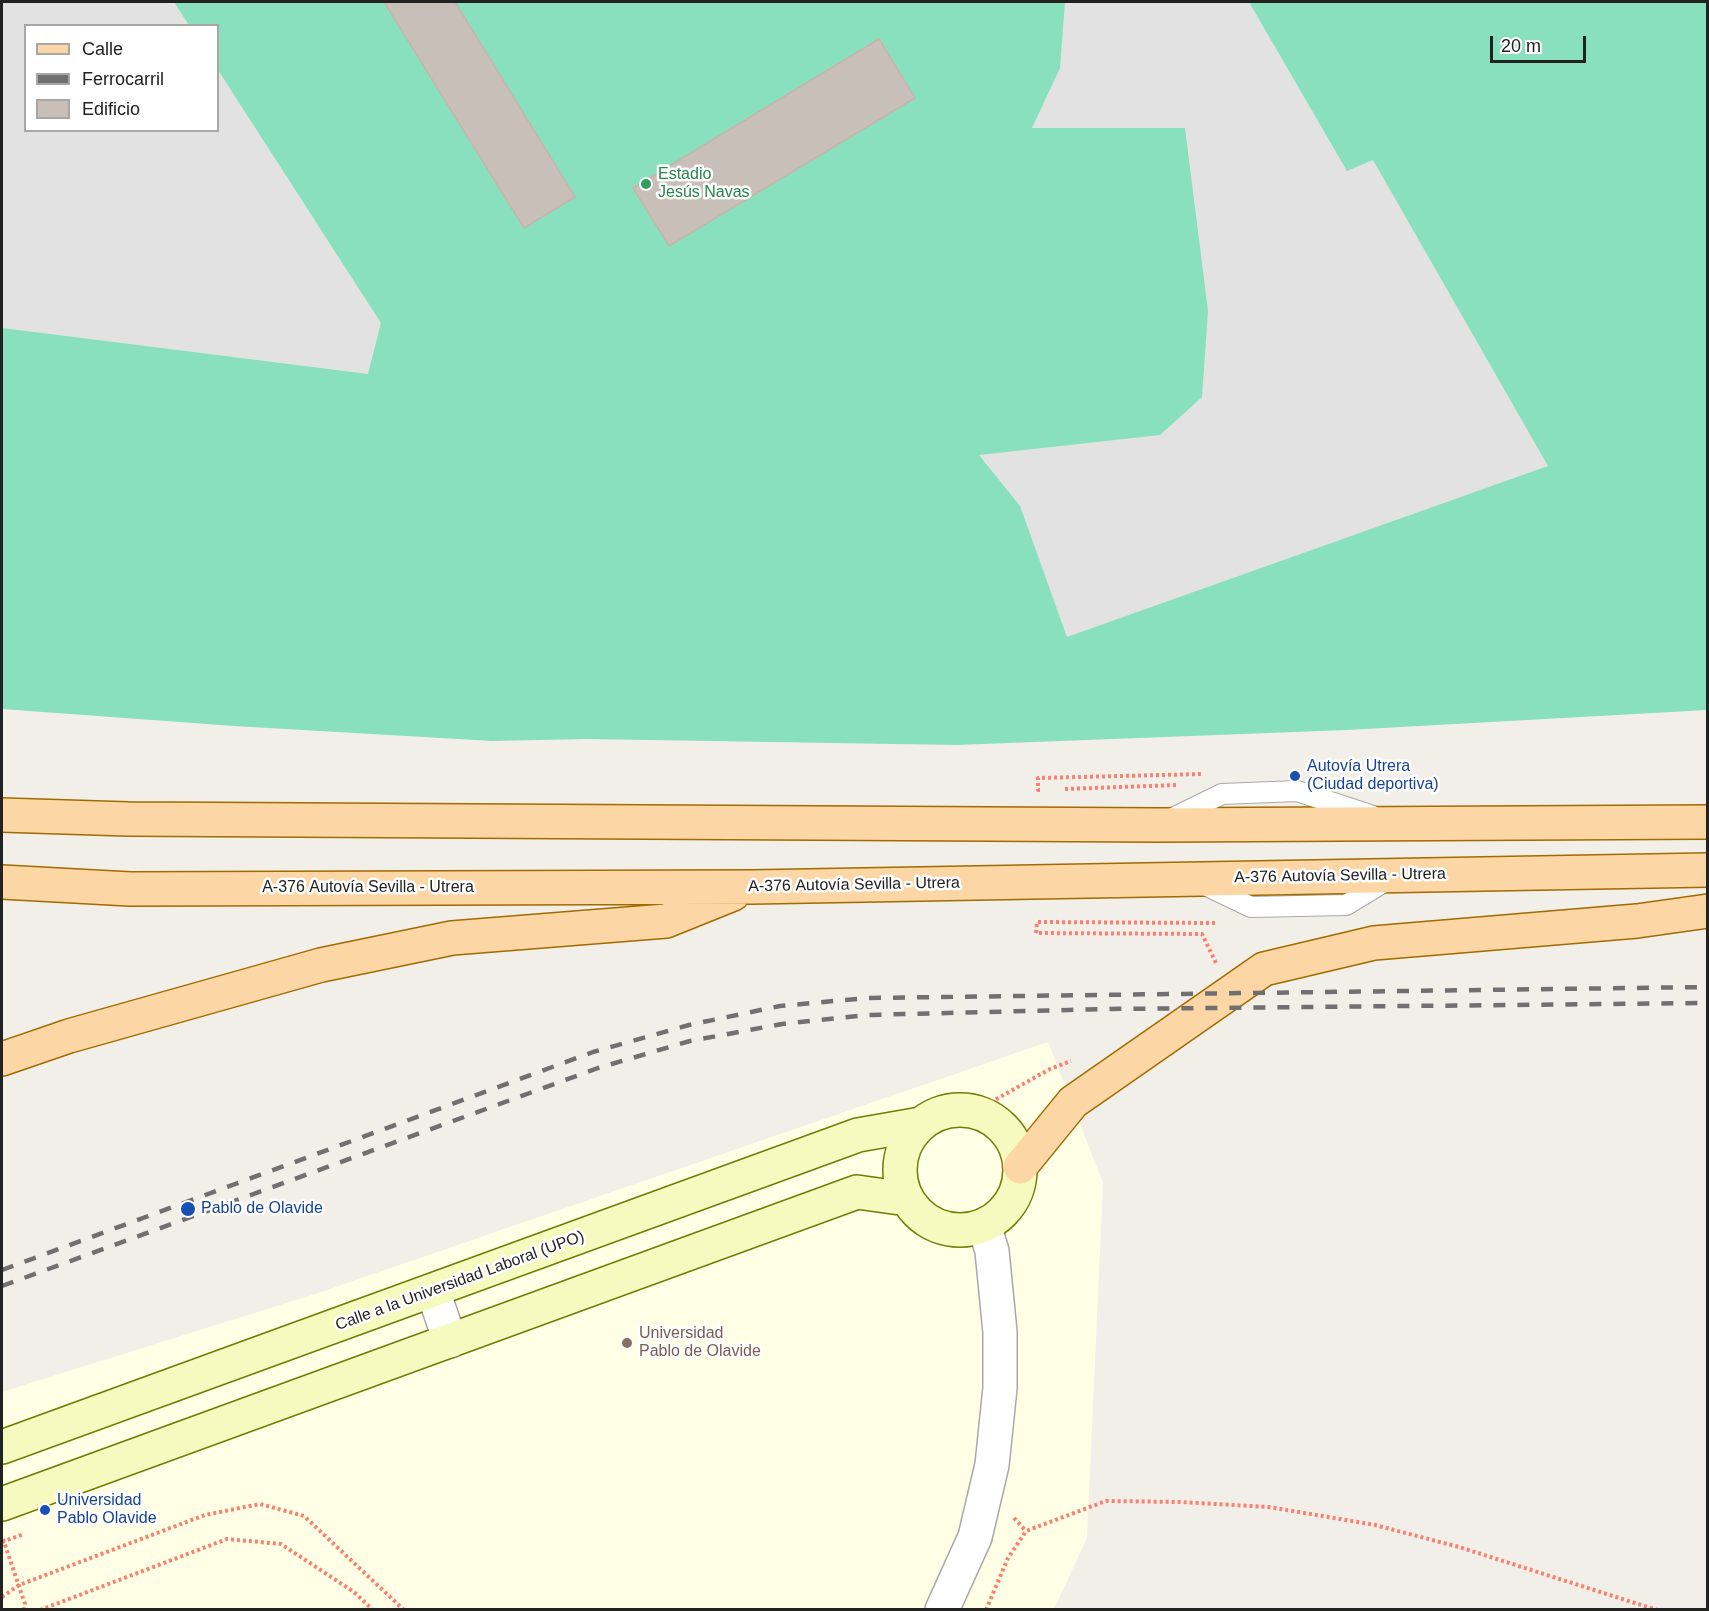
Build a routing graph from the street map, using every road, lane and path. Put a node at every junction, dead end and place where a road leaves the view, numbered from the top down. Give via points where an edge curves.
1 (1209, 774) dead end
2 (1184, 785) dead end
3 (1049, 789) dead end
4 (1060, 789) dead end
5 (2, 815) edge
6 (1707, 822) edge
7 (1707, 870) edge
8 (2, 882) edge
9 (752, 887) junction
10 (1707, 911) edge
11 (1215, 923) dead end
12 (1217, 965) dead end
13 (2, 1059) edge
14 (921, 1124) junction
15 (1020, 1167) junction
16 (907, 1199) junction
17 (984, 1225) junction
18 (432, 1291) junction
19 (450, 1341) junction
20 (2, 1447) edge
21 (2, 1504) edge
22 (2, 1535) edge
23 (19, 1585) junction
24 (2, 1598) edge
25 (24, 1610) edge
26 (40, 1610) edge
27 (373, 1610) edge
28 (404, 1610) edge
29 (942, 1610) edge
30 (986, 1610) edge
31 (1657, 1610) edge

1 - 3 path via 1038,778 1038,790
2 - 4 path
5 - 6 main road via 1159,825
7 - 9 main road, A-376 Autovía Sevilla - Utrera
8 - 9 main road, A-376 Autovía Sevilla - Utrera via 129,889
9 - 13 main road via 666,921 452,938 321,965 69,1036
10 - 15 main road via 1637,921 1374,943 1264,969 1073,1102
11 - 12 path via 1036,922 1036,933 1202,934
14 - 15 street via 948,1111 975,1112 991,1118 1015,1145
14 - 16 street via 902,1153 901,1182
14 - 18 street, Calle a la Universidad Laboral (UPO) via 858,1135
15 - 17 street via 1014,1196
16 - 17 street via 936,1225 949,1229
16 - 19 street via 857,1192
17 - 29 street via 992,1251 1000,1332 1000,1388 992,1465 975,1538
18 - 19 street
18 - 20 street, Calle a la Universidad Laboral (UPO)
19 - 21 street
22 - 23 path
23 - 24 path
23 - 25 path
23 - 28 path via 205,1515 260,1504 303,1516
26 - 27 path via 227,1539 281,1544 354,1592
30 - 31 path via 1008,1558 1026,1531 1106,1501 1269,1507 1375,1525 1459,1547

